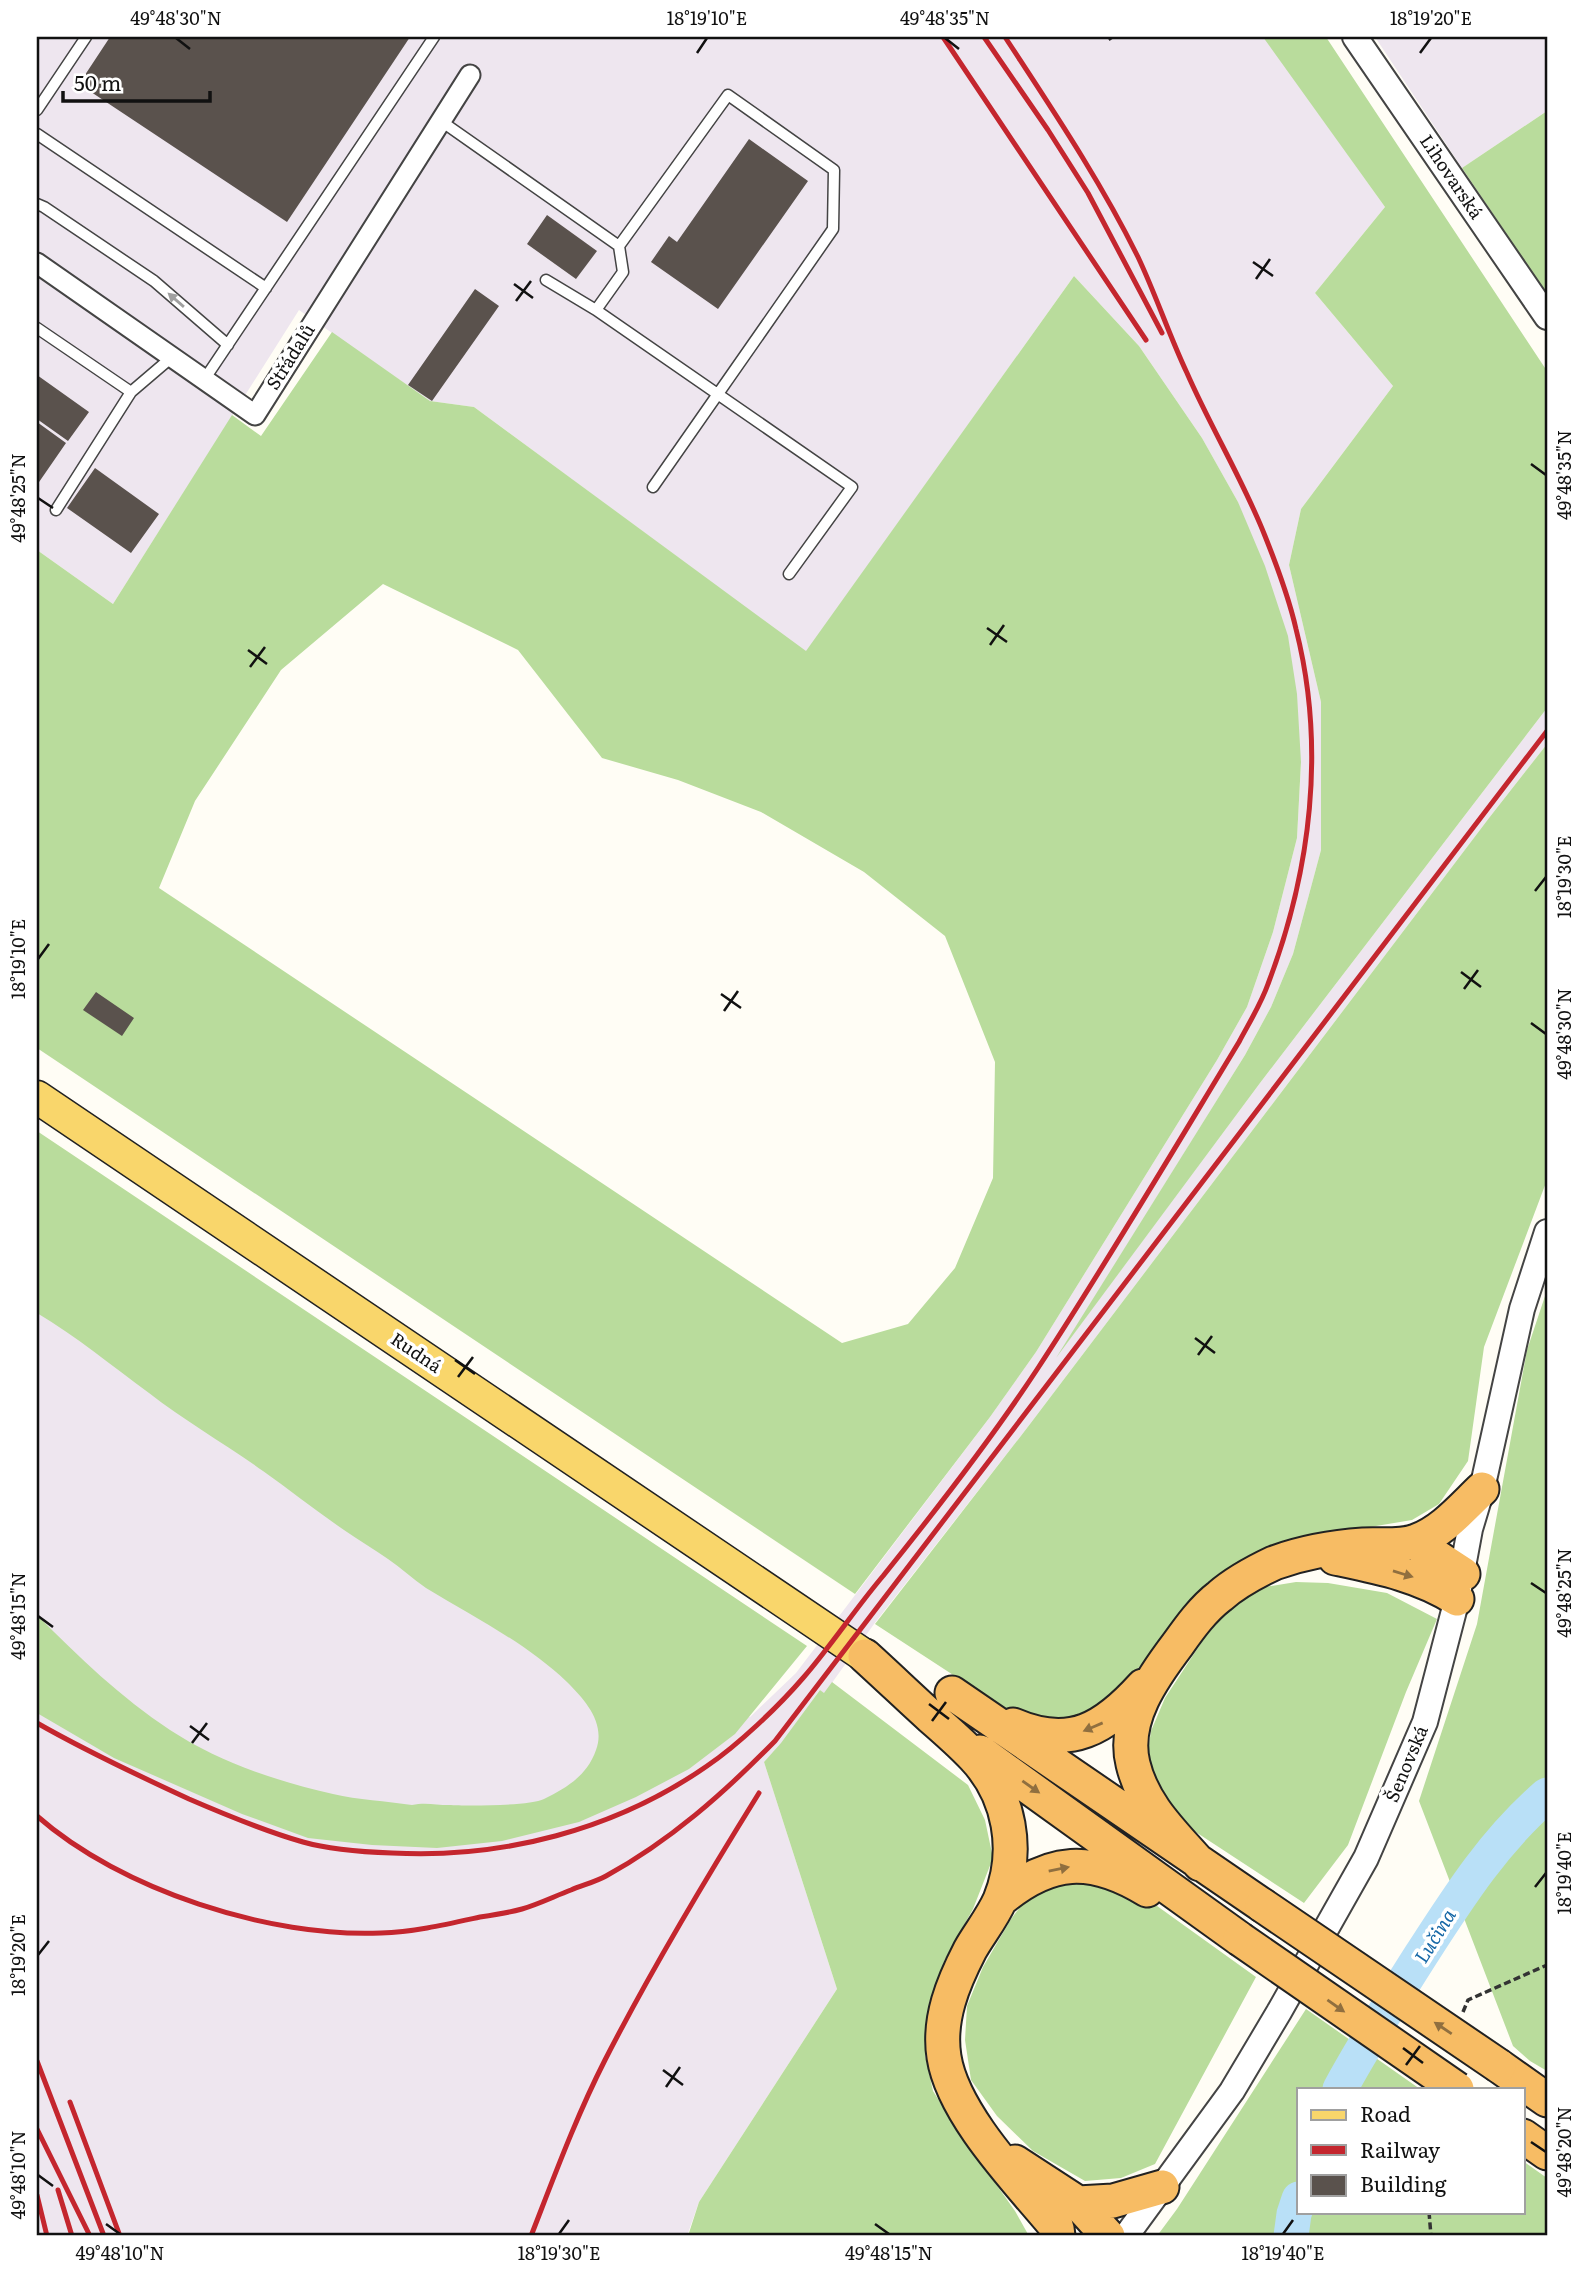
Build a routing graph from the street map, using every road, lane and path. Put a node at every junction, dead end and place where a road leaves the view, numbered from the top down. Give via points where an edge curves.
1 (86, 37) edge
2 (434, 37) edge
3 (1355, 37) edge
4 (470, 75) dead end
5 (37, 110) edge
6 (440, 120) junction
7 (37, 134) edge
8 (37, 204) edge
9 (620, 246) junction
10 (37, 263) edge
11 (546, 280) dead end
12 (266, 288) junction
13 (596, 310) junction
14 (1547, 317) edge
15 (37, 328) edge
16 (228, 345) junction
17 (172, 358) junction
18 (204, 380) junction
19 (131, 392) junction
20 (717, 394) junction
21 (653, 486) dead end
22 (56, 510) dead end
23 (789, 574) dead end
24 (37, 1097) edge
25 (1547, 1232) edge
26 (1482, 1489) junction
27 (1414, 1542) junction
28 (1312, 1553) junction
29 (1460, 1586) junction
30 (865, 1656) joint
31 (1162, 1666) junction
32 (943, 1707) junction
33 (1200, 1864) junction
34 (1000, 1900) junction
35 (1237, 1937) junction
36 (1547, 1965) edge
37 (1468, 2000) dead end
38 (1456, 2088) edge
39 (1543, 2095) edge
40 (1524, 2137) edge
41 (989, 2144) junction
42 (1547, 2153) edge
43 (1162, 2187) junction
44 (1078, 2203) junction
45 (1429, 2214) edge
46 (1063, 2234) edge
47 (1108, 2236) edge
48 (1126, 2236) edge
49 (1431, 2236) edge

1 - 5 lane
2 - 12 lane
3 - 14 street, Lihovarská
4 - 6 street, Střádalů
6 - 9 lane
6 - 18 street, Střádalů via 255,415
7 - 12 lane
16 -> 8 lane via 154,281
9 - 13 lane via 623,272
9 - 20 lane via 728,94 834,170 832,229
10 - 17 street, Střádalů
11 - 13 lane
12 - 16 lane
13 - 20 lane
15 - 19 lane
16 - 18 lane
17 - 18 street, Střádalů
17 - 19 lane
19 - 22 lane
20 - 21 lane
20 - 23 lane via 852,487
24 - 30 main road, Rudná
25 - 26 street, Šenovská via 1522,1309
26 - 27 highway via 1433,1533
26 - 29 street, Šenovská
27 - 28 highway
27 - 29 highway
28 -> 29 highway via 1403,1573 1437,1586
28 - 31 highway via 1265,1568 1217,1597
29 - 43 street, Šenovská via 1425,1723 1366,1857 1232,2091
30 - 32 highway
31 -> 32 highway via 1119,1712 1076,1734 1044,1734
31 - 33 highway via 1137,1712 1131,1756 1144,1798
32 - 33 highway via 1155,1830
32 - 34 highway via 999,1792 1009,1820 1011,1848
32 -> 35 highway via 1063,1810
39 -> 33 highway, bridge
34 -> 35 highway via 1047,1871 1095,1866 1144,1888 1208,1931
34 - 41 highway via 957,1975 947,2002 943,2035 950,2081
35 -> 38 highway, bridge
36 - 37 path
40 - 42 highway
41 - 44 highway
41 - 46 highway
43 - 44 highway via 1113,2201
43 - 48 street, Šenovská
44 - 47 highway
45 - 49 path

